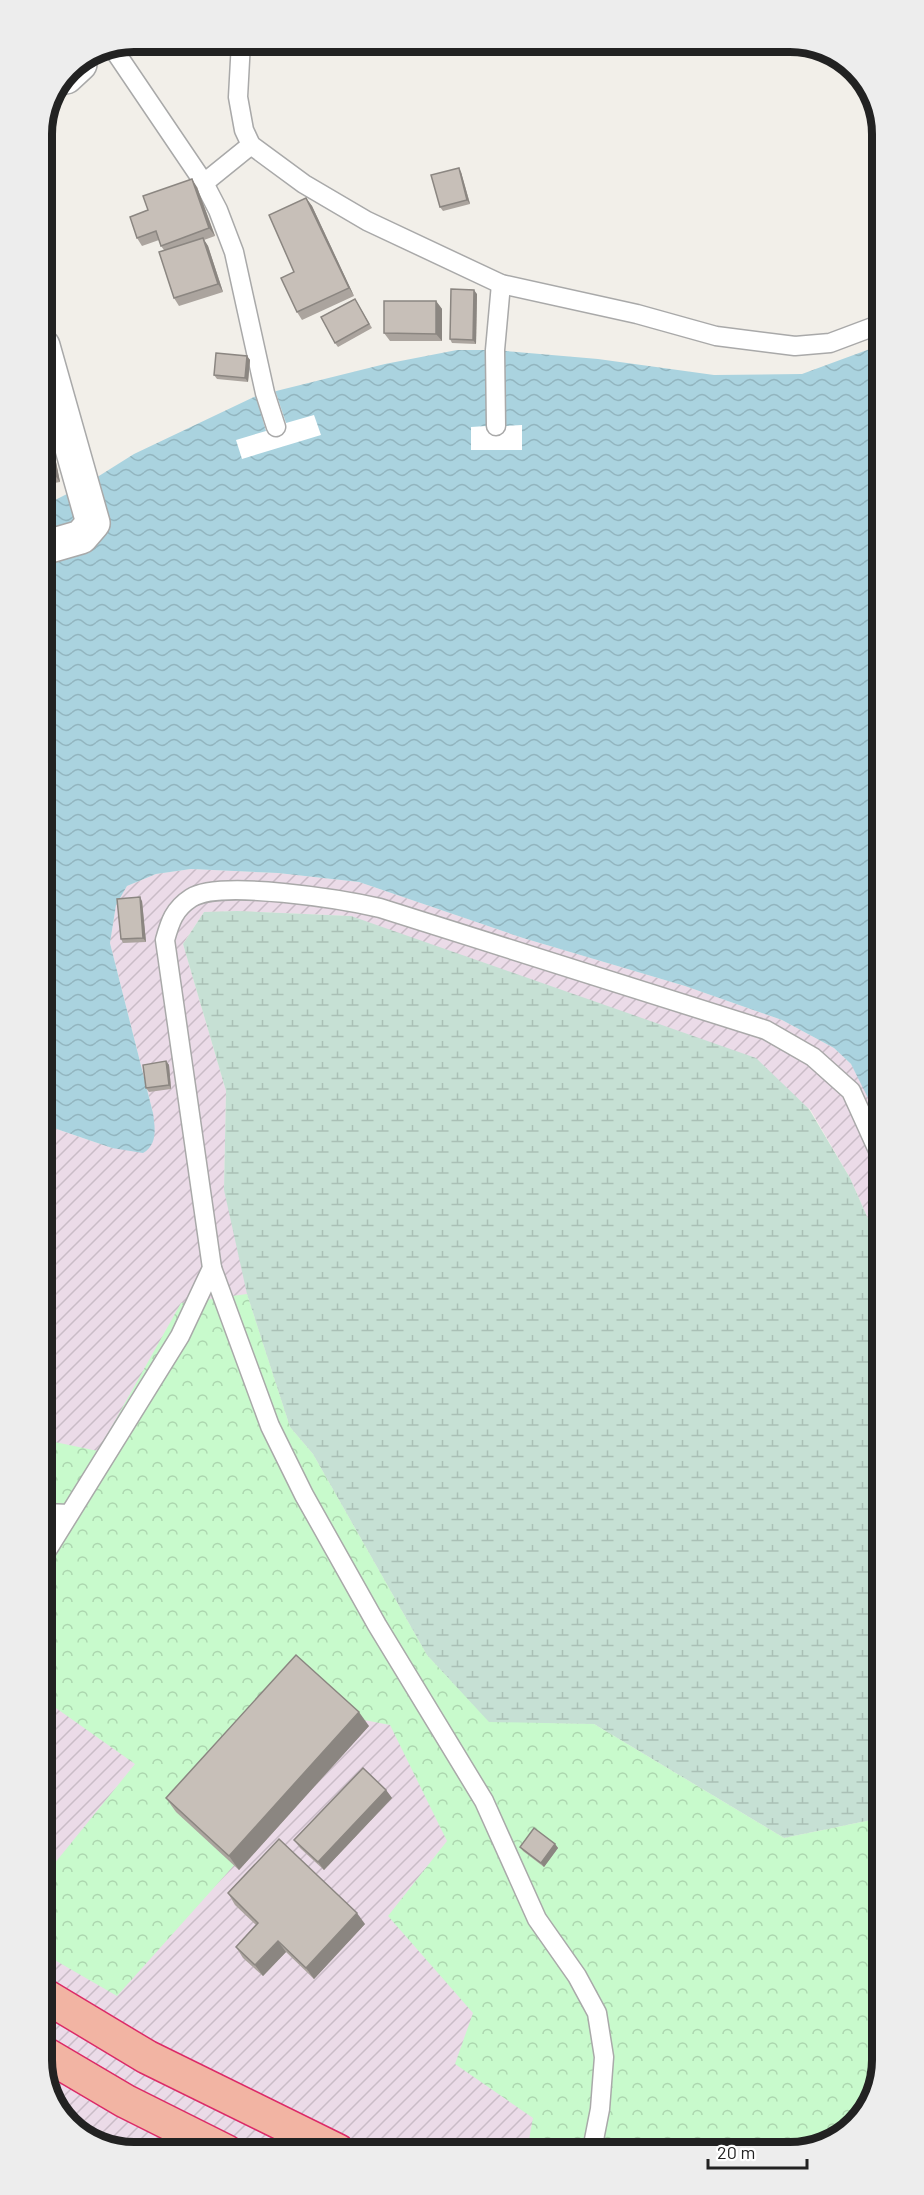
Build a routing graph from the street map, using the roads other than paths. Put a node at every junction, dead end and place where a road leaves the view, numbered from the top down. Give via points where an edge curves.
1 (240, 52) edge
2 (117, 55) edge
3 (251, 145) junction
4 (204, 183) junction
5 (501, 284) junction
6 (872, 327) edge
7 (53, 381) edge
8 (496, 426) dead end
9 (276, 427) dead end
10 (53, 545) edge
11 (872, 1137) edge
12 (212, 1268) junction
13 (52, 1514) edge
14 (69, 1514) junction
15 (52, 1542) edge
16 (52, 2000) edge
17 (52, 2058) edge
18 (207, 2142) edge
19 (320, 2142) edge
20 (594, 2142) edge

1 - 3 lane via 238,97
2 - 4 lane
3 - 4 lane
3 - 5 lane via 304,184 368,221
4 - 9 lane via 234,252
5 - 6 lane via 716,336 795,346 830,343
5 - 8 lane via 495,350
7 - 10 street via 93,523 81,537
11 - 12 lane via 851,1091 813,1057 766,1030 349,901 281,892 200,894 179,907 171,918 165,940
12 - 14 lane via 180,1336
12 - 20 lane via 270,1426 304,1495 484,1801 537,1920 577,1976 597,2013 604,2057
13 - 14 lane
14 - 15 lane
16 - 19 highway via 147,2056
17 - 18 highway via 125,2101

